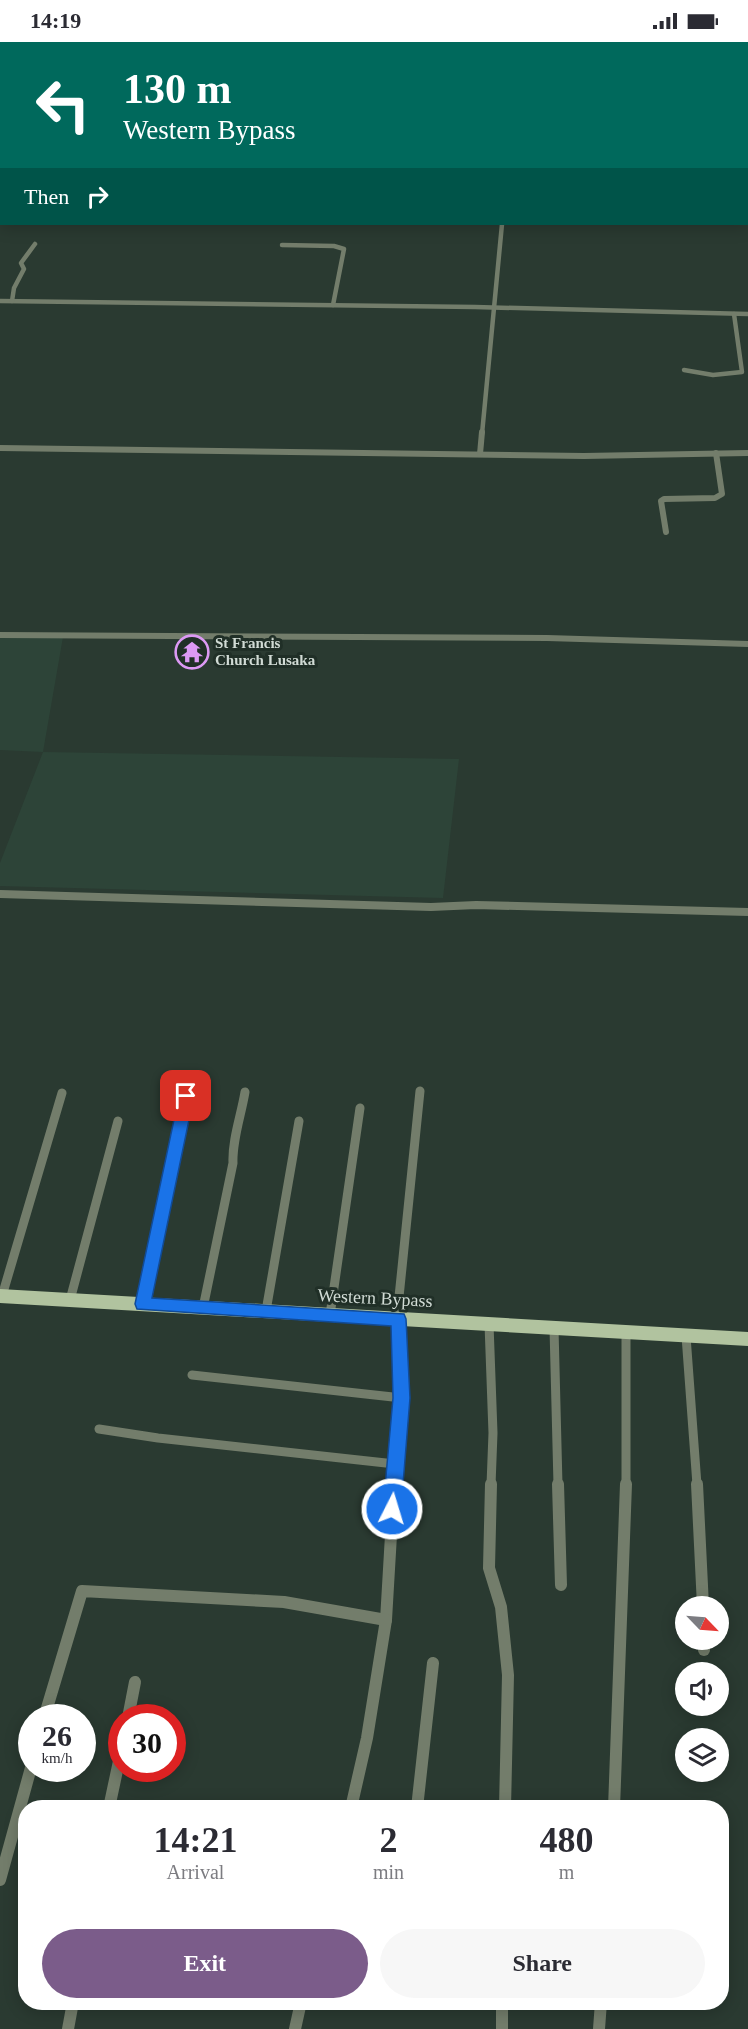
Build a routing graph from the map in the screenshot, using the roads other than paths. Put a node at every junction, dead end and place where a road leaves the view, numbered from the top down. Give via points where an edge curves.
1 (502, 225) edge
2 (35, 244) dead end
3 (282, 245) dead end
4 (0, 301) edge
5 (12, 301) junction
6 (333, 305) junction
7 (493, 308) junction
8 (734, 314) junction
9 (748, 314) edge
10 (684, 370) dead end
11 (1, 450) edge
12 (716, 453) junction
13 (748, 453) edge
14 (480, 454) junction
15 (666, 532) dead end
16 (0, 635) edge
17 (748, 644) edge
18 (0, 894) edge
19 (748, 912) edge
20 (420, 1091) dead end
21 (245, 1092) dead end
22 (62, 1093) dead end
23 (186, 1096) dead end
24 (360, 1108) dead end
25 (118, 1121) dead end
26 (300, 1121) dead end
27 (1, 1296) edge
28 (70, 1300) junction
29 (143, 1304) junction
30 (203, 1308) junction
31 (266, 1311) junction
32 (330, 1315) junction
33 (398, 1319) junction
34 (489, 1324) junction
35 (554, 1328) junction
36 (626, 1333) junction
37 (686, 1336) junction
38 (748, 1339) edge
39 (192, 1375) dead end
40 (402, 1398) junction
41 (99, 1429) dead end
42 (396, 1464) junction
43 (561, 1586) dead end
44 (703, 1596) edge
45 (386, 1620) junction
46 (433, 1662) dead end
47 (135, 1682) dead end
48 (48, 1704) edge
49 (131, 1704) edge
50 (27, 1782) edge
51 (115, 1782) edge
52 (22, 1800) edge
53 (111, 1800) edge
54 (353, 1800) edge
55 (418, 1800) edge
56 (505, 1800) edge
57 (615, 1800) edge
58 (18, 1815) edge
59 (0, 1881) edge
60 (72, 2010) edge
61 (299, 2010) edge
62 (502, 2010) edge
63 (600, 2010) edge
64 (68, 2029) edge
65 (295, 2029) edge
66 (502, 2029) edge
67 (599, 2029) edge

1 - 7 street
2 - 5 street via 21,263 24,269
3 - 6 street via 344,249
4 - 5 street
5 - 6 street
6 - 7 street
7 - 8 street
7 - 14 street
8 - 9 street
8 - 10 street via 742,372 694,374
11 - 14 street
12 - 13 street
12 - 14 street
12 - 15 street via 722,494 715,498 661,501
16 - 17 street via 547,638
18 - 19 street
20 - 33 street
21 - 30 street
22 - 27 street
23 - 29 street
24 - 32 street
25 - 28 street
26 - 31 street
27 - 28 main road, Western Bypass
28 - 29 main road, Western Bypass
29 - 30 main road, Western Bypass
30 - 31 main road, Western Bypass
31 - 32 main road, Western Bypass
32 - 33 main road, Western Bypass
33 - 34 main road, Western Bypass
33 - 40 street
34 - 35 main road, Western Bypass
34 - 56 street via 493,1433 489,1568 501,1607 506,1644
35 - 36 main road, Western Bypass
35 - 43 street
36 - 37 main road, Western Bypass
36 - 57 street via 626,1491
37 - 38 main road, Western Bypass
37 - 44 street
39 - 40 street
40 - 42 street
41 - 42 street
42 - 45 street
45 - 48 street via 265,1600 82,1591
45 - 54 street via 373,1712
46 - 55 street
47 - 49 street
50 - 52 street
51 - 53 street
58 - 59 street
60 - 64 street
61 - 65 street
62 - 66 street
63 - 67 street

